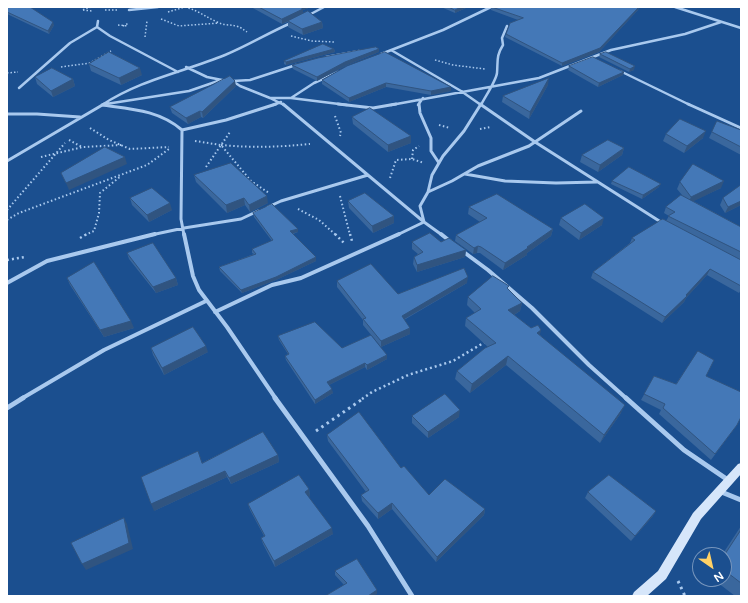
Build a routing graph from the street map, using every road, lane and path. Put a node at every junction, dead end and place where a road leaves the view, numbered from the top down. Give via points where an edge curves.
1 (158, 7) edge
2 (185, 7) edge
3 (324, 7) edge
4 (491, 7) edge
5 (675, 7) edge
6 (129, 10) dead end
7 (157, 18) dead end
8 (302, 18) edge
9 (98, 21) dead end
10 (295, 22) edge
11 (722, 22) junction
12 (219, 23) junction
13 (507, 26) edge
14 (97, 27) junction
15 (741, 28) edge
16 (257, 40) junction
17 (364, 50) edge
18 (391, 50) junction
19 (377, 55) edge
20 (325, 57) edge
21 (592, 57) junction
22 (599, 61) edge
23 (303, 63) edge
24 (614, 67) edge
25 (187, 68) junction
26 (342, 70) edge
27 (178, 72) junction
28 (222, 80) junction
29 (234, 82) junction
30 (490, 86) junction
31 (19, 88) dead end
32 (461, 91) junction
33 (270, 98) junction
34 (291, 98) junction
35 (423, 98) junction
36 (281, 102) junction
37 (481, 104) junction
38 (102, 105) junction
39 (581, 111) dead end
40 (7, 114) edge
41 (334, 114) dead end
42 (80, 117) junction
43 (423, 121) junction
44 (509, 124) junction
45 (741, 128) edge
46 (182, 130) junction
47 (464, 131) junction
48 (73, 136) dead end
49 (535, 142) junction
50 (221, 144) dead end
51 (122, 145) junction
52 (336, 147) junction
53 (55, 154) junction
54 (36, 159) dead end
55 (7, 161) edge
56 (439, 163) junction
57 (437, 167) junction
58 (123, 174) junction
59 (368, 174) junction
60 (465, 174) junction
61 (598, 182) junction
62 (384, 188) junction
63 (428, 192) junction
64 (7, 210) edge
65 (7, 220) edge
66 (424, 222) junction
67 (184, 228) junction
68 (670, 228) edge
69 (75, 241) dead end
70 (453, 244) edge
71 (459, 248) edge
72 (28, 256) dead end
73 (7, 260) edge
74 (7, 283) edge
75 (206, 301) junction
76 (215, 312) junction
77 (486, 341) edge
78 (7, 408) edge
79 (304, 439) junction
80 (741, 466) edge
81 (729, 480) junction
82 (719, 491) junction
83 (741, 500) edge
84 (412, 596) edge
85 (638, 596) edge

1 - 6 street
2 - 12 path
3 - 8 street
4 - 18 street via 443,30
5 - 11 street
7 - 12 path via 179,26
9 - 14 street
10 - 16 street
11 - 15 street
11 - 21 street via 685,34 621,47
12 - 16 path via 238,25
13 - 30 street via 496,64 497,74
14 - 27 street
14 - 31 street via 70,43
16 - 25 street via 225,55
17 - 20 street
18 - 19 street
18 - 32 street
21 - 22 street
21 - 30 street via 539,78
23 - 29 street via 250,80
24 - 45 street
25 - 27 street
25 - 28 street via 208,78
26 - 34 street
27 - 38 street via 114,96
28 - 29 street
28 - 38 street via 189,91
29 - 33 street
30 - 32 street
30 - 37 street
32 - 35 street
32 - 37 street
33 - 34 street
33 - 36 street
34 - 35 street via 373,108
34 - 36 street
35 - 43 street via 418,105
36 - 46 street via 226,120
36 - 52 street
37 - 44 street
37 - 47 street
38 - 42 street
38 - 46 street via 156,113
39 - 49 street
40 - 42 street
41 - 52 path via 341,133
42 - 51 path via 88,126 109,140
42 - 55 street
43 - 47 path
43 - 56 street via 431,138 431,151
44 - 47 path
44 - 49 street
46 - 67 street via 180,206
47 - 56 street
48 - 53 path
49 - 60 street
49 - 61 street
50 - 52 path via 273,148 316,143
51 - 53 path via 83,147
51 - 58 path via 130,149 172,147 147,164
52 - 59 street
53 - 54 path
53 - 64 path
56 - 57 street
57 - 62 path via 412,160 396,160 392,176
57 - 63 street
58 - 65 path via 19,213
58 - 69 path via 100,193 99,213 94,231
59 - 62 street
59 - 67 street via 282,201 241,219
60 - 61 street via 504,181
60 - 63 street
61 - 68 street
62 - 66 street
63 - 66 street via 420,206
66 - 70 street
66 - 76 street via 330,266 272,286
67 - 74 street via 47,261
67 - 75 street via 193,276
71 - 81 street via 532,308 589,365 684,450
72 - 73 path
75 - 76 street
75 - 78 street via 134,335
76 - 79 street
77 - 79 path via 453,361 408,375 372,392
79 - 84 street via 368,526
80 - 81 street
81 - 82 street
82 - 83 street
82 - 85 street via 697,516 662,575

